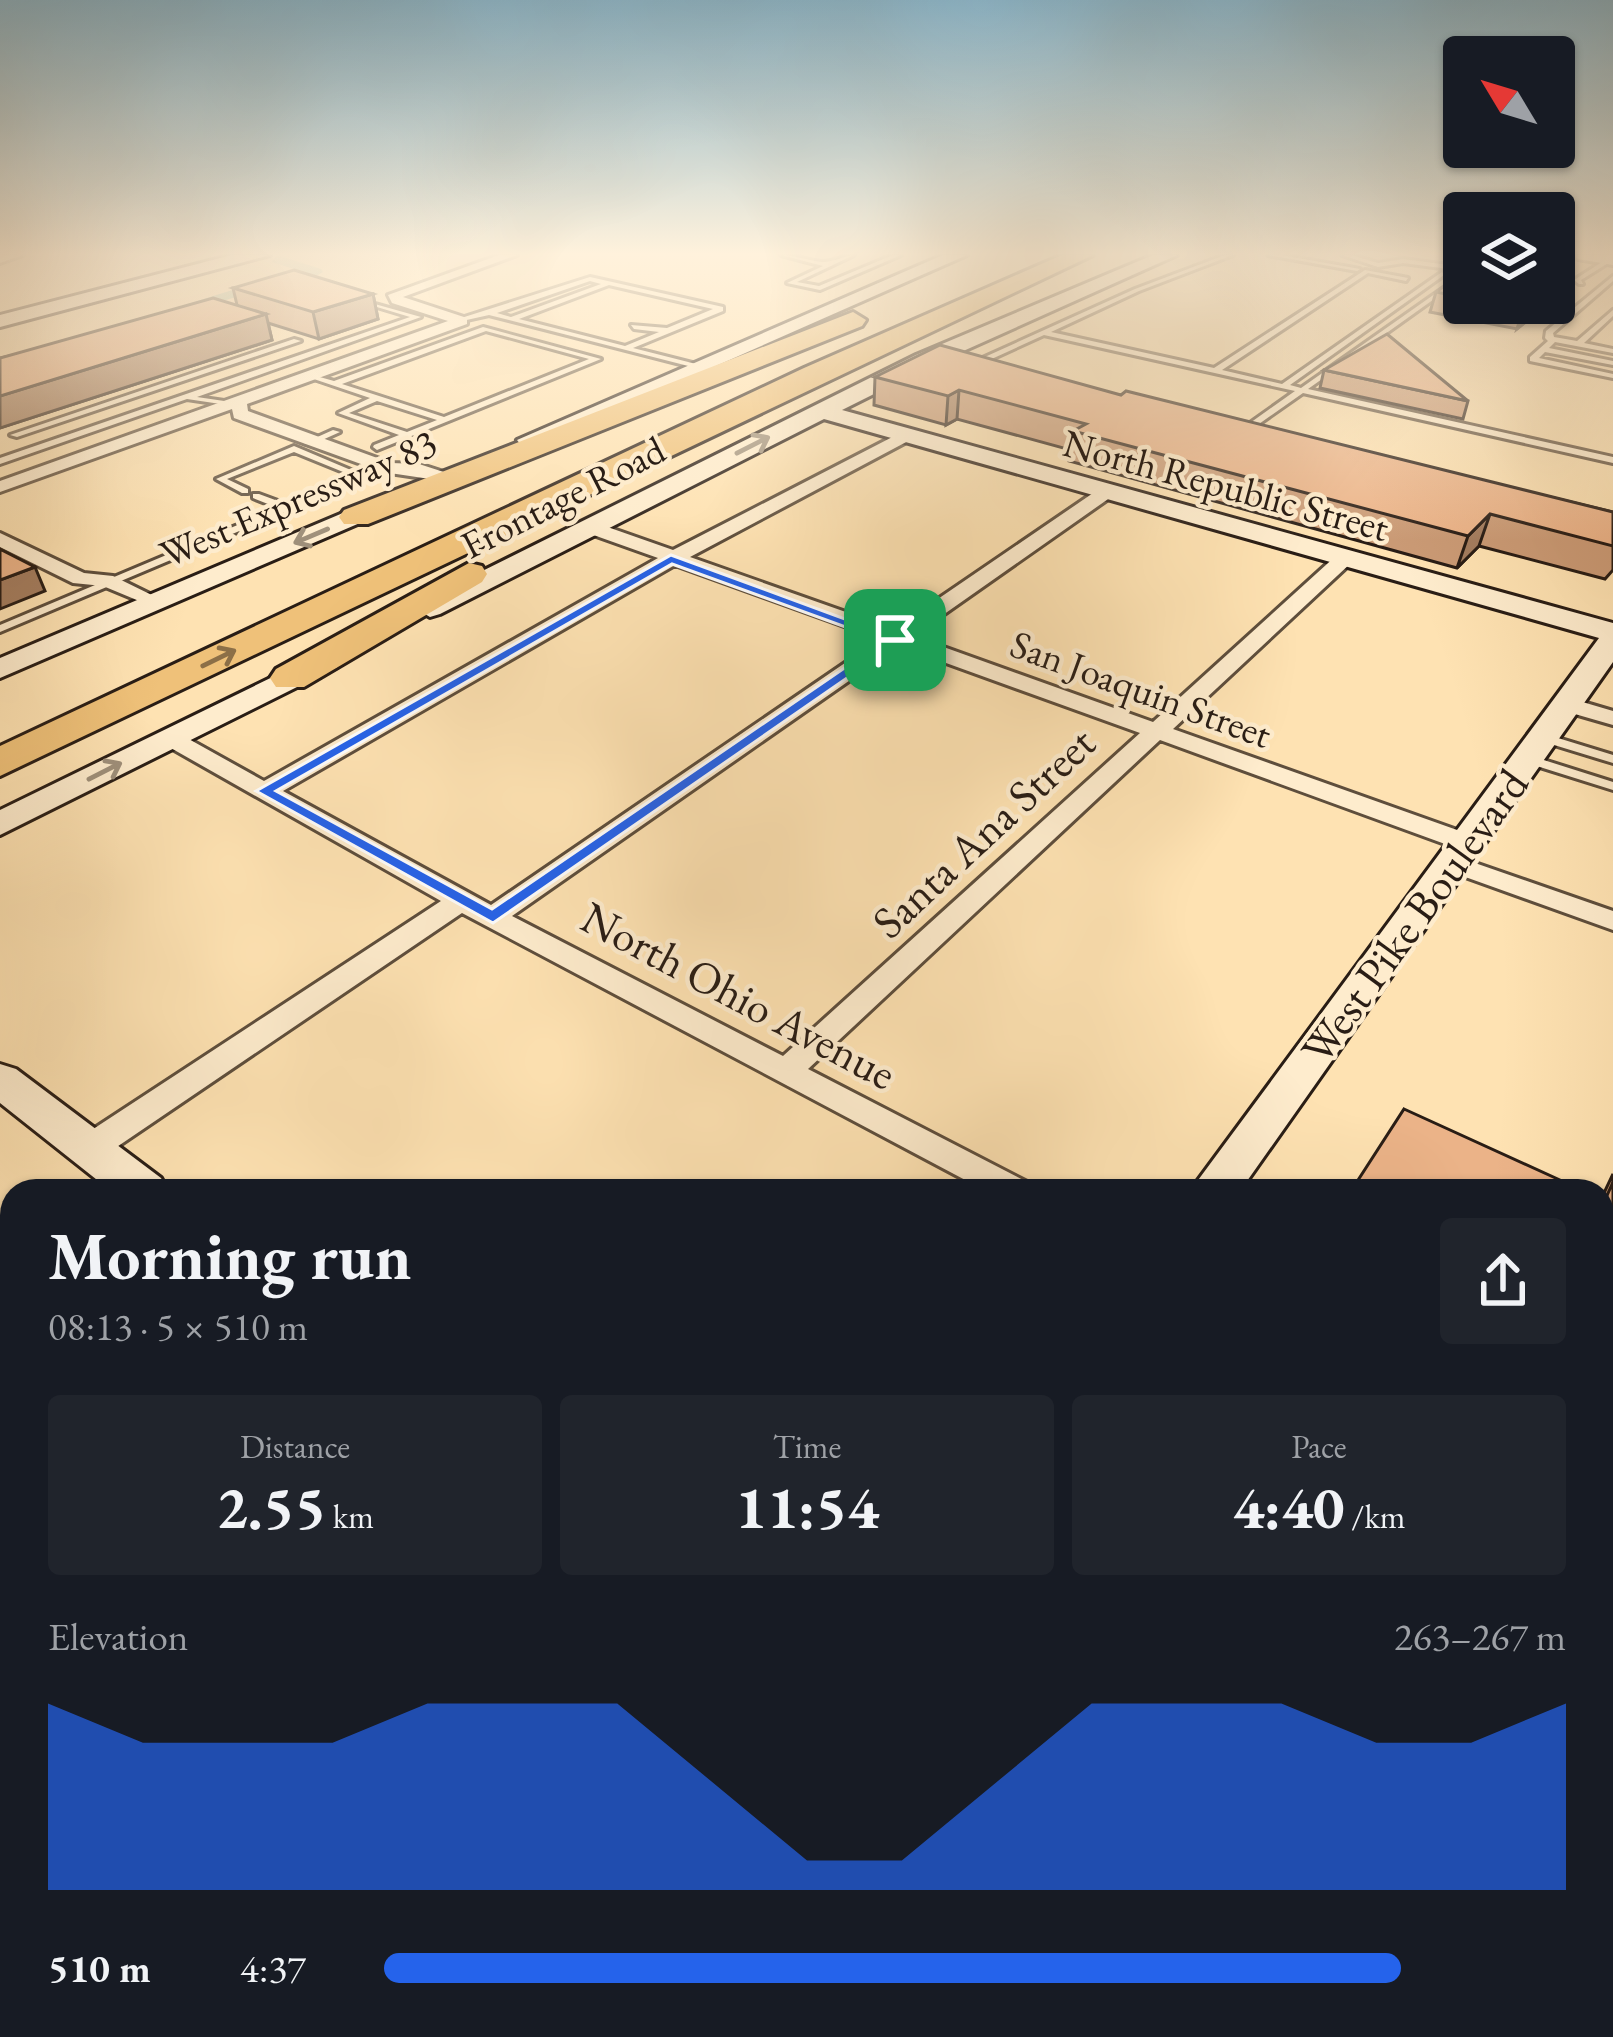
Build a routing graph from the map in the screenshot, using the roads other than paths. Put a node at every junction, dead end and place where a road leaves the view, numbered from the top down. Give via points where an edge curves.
1 (270, 350) edge
2 (324, 350) edge
3 (380, 350) edge
4 (425, 350) edge
5 (566, 350) edge
6 (644, 350) edge
7 (731, 350) edge
8 (776, 350) edge
9 (817, 350) edge
10 (867, 350) edge
11 (869, 350) edge
12 (947, 350) edge
13 (1007, 350) edge
14 (1124, 350) edge
15 (1246, 350) edge
16 (1334, 350) edge
17 (1359, 350) edge
18 (1543, 350) edge
19 (1549, 350) edge
20 (924, 360) junction
21 (1613, 363) edge
22 (697, 367) junction
23 (963, 369) junction
24 (1215, 370) junction
25 (309, 376) junction
26 (993, 376) edge
27 (1613, 376) edge
28 (172, 383) junction
29 (334, 384) junction
30 (1284, 386) junction
31 (1303, 390) junction
32 (197, 393) junction
33 (377, 398) junction
34 (231, 404) junction
35 (819, 411) junction
36 (445, 420) junction
37 (0, 429) edge
38 (337, 433) junction
39 (14, 435) junction
40 (407, 435) junction
41 (1227, 435) joint
42 (904, 436) junction
43 (314, 441) junction
44 (1270, 446) edge
45 (43, 447) junction
46 (377, 447) junction
47 (294, 449) junction
48 (1613, 460) edge
49 (0, 461) edge
50 (418, 470) junction
51 (444, 478) junction
52 (0, 487) edge
53 (1106, 493) junction
54 (290, 509) junction
55 (356, 517) junction
56 (0, 520) edge
57 (592, 528) junction
58 (0, 539) edge
59 (1345, 558) junction
60 (671, 559) junction
61 (109, 581) junction
62 (156, 602) junction
63 (0, 629) edge
64 (1613, 636) edge
65 (895, 640) junction
66 (172, 644) dead end
67 (0, 669) edge
68 (290, 677) junction
69 (1569, 705) junction
70 (1613, 718) edge
71 (1154, 731) junction
72 (170, 738) junction
73 (1537, 748) junction
74 (1613, 759) edge
75 (0, 763) edge
76 (1613, 786) edge
77 (264, 791) junction
78 (0, 824) edge
79 (1459, 853) junction
80 (461, 901) junction
81 (493, 917) junction
82 (1613, 921) edge
83 (786, 1071) junction
84 (0, 1080) edge
85 (89, 1148) junction
86 (129, 1179) edge
87 (993, 1179) edge
88 (1223, 1179) edge

1 - 28 lane
2 - 32 lane
3 - 25 street
4 - 29 lane
5 - 36 lane via 597,359
6 - 22 lane
7 - 22 main road, West Expressway 83
8 - 55 highway
9 - 66 highway
75 -> 10 highway
11 - 68 highway
12 - 20 main road, Frontage Road
13 - 23 lane
14 - 24 lane
15 - 24 lane
16 - 30 lane
17 - 31 lane
18 - 27 lane via 1533,359
19 - 21 lane
20 - 23 street
20 - 35 main road, Frontage Road
22 - 51 main road, West Expressway 83
23 - 26 street
24 - 30 lane
25 - 29 lane
25 - 34 street
28 - 32 lane
28 - 39 lane
29 - 33 lane
30 - 31 lane
31 - 41 lane
31 - 48 lane
32 - 34 lane via 191,399 202,404
32 - 45 lane
33 - 36 lane
33 - 40 lane via 342,413
34 - 38 street via 263,406
34 - 43 street
34 - 52 street
35 - 42 main road, North Republic Street
57 -> 35 main road, Frontage Road
36 - 40 lane
37 - 39 lane
38 - 43 lane
38 - 46 street
39 - 45 lane
40 - 46 lane
41 - 44 street
42 - 53 main road, North Republic Street
42 - 60 street
43 - 47 lane
43 - 50 street
45 - 49 lane
46 - 50 street
47 - 54 lane via 362,476
47 - 54 lane via 220,478
50 - 51 street
51 - 55 main road, West Expressway 83
53 - 59 main road, North Republic Street
53 - 65 street
54 - 61 lane
55 -> 62 main road, West Expressway 83
56 - 61 street via 103,568
57 - 60 street, San Joaquin Street
57 - 68 main road, Frontage Road
58 - 61 street via 80,579
59 - 64 main road, North Republic Street
59 - 71 street, Santa Ana Street
60 - 65 street, San Joaquin Street
60 - 77 street
61 - 62 street
61 - 63 lane
62 - 67 main road, West Expressway 83
64 - 69 main road, West Pike Boulevard
65 - 71 street, San Joaquin Street
65 - 81 street
68 - 72 main road, Frontage Road
69 - 70 street
69 - 73 main road, West Pike Boulevard
71 - 79 street, San Joaquin Street
71 - 83 street, Santa Ana Street
72 - 77 street, North Ohio Avenue
78 -> 72 main road, Frontage Road
73 - 74 lane
73 - 76 lane
73 - 79 main road, West Pike Boulevard
77 - 80 street, North Ohio Avenue
79 - 82 street, San Joaquin Street
79 - 88 main road, West Pike Boulevard
80 - 81 street, North Ohio Avenue
80 - 85 street
81 - 83 street, North Ohio Avenue
83 - 87 street, North Ohio Avenue
84 - 85 main road
85 - 86 main road

